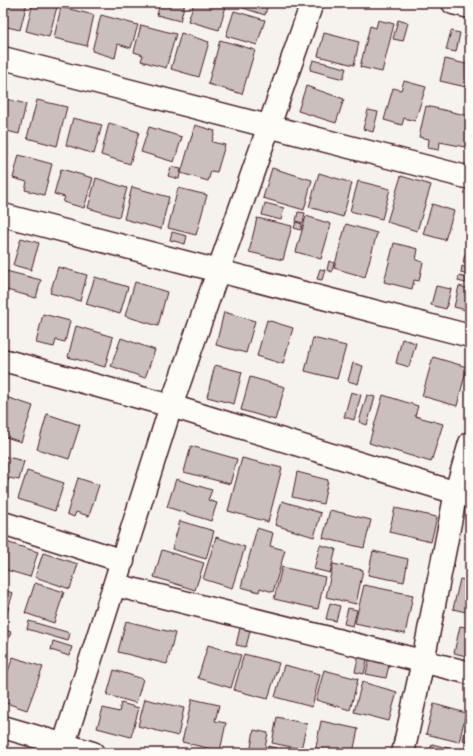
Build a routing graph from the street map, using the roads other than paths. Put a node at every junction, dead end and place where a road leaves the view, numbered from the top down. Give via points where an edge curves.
1 (312, 3) edge
2 (453, 3) edge
3 (470, 7) edge
4 (3, 58) edge
5 (269, 126) junction
6 (470, 178) edge
7 (3, 215) edge
8 (218, 271) junction
9 (470, 336) edge
10 (3, 360) edge
11 (171, 406) junction
12 (470, 443) edge
13 (463, 494) edge
14 (3, 523) edge
15 (123, 561) junction
16 (115, 585) junction
17 (423, 661) junction
18 (470, 673) edge
19 (3, 728) edge
20 (63, 749) edge
21 (93, 753) edge
22 (403, 753) edge

1 - 5 street
2 - 3 street
4 - 5 street
5 - 6 street
5 - 8 street
7 - 8 street
8 - 9 street
8 - 11 street
10 - 11 street
11 - 13 street
11 - 15 street
12 - 13 street
13 - 17 street
14 - 15 street
15 - 16 street
16 - 17 street
16 - 20 street
17 - 18 street
17 - 22 street
19 - 20 street
20 - 21 street

